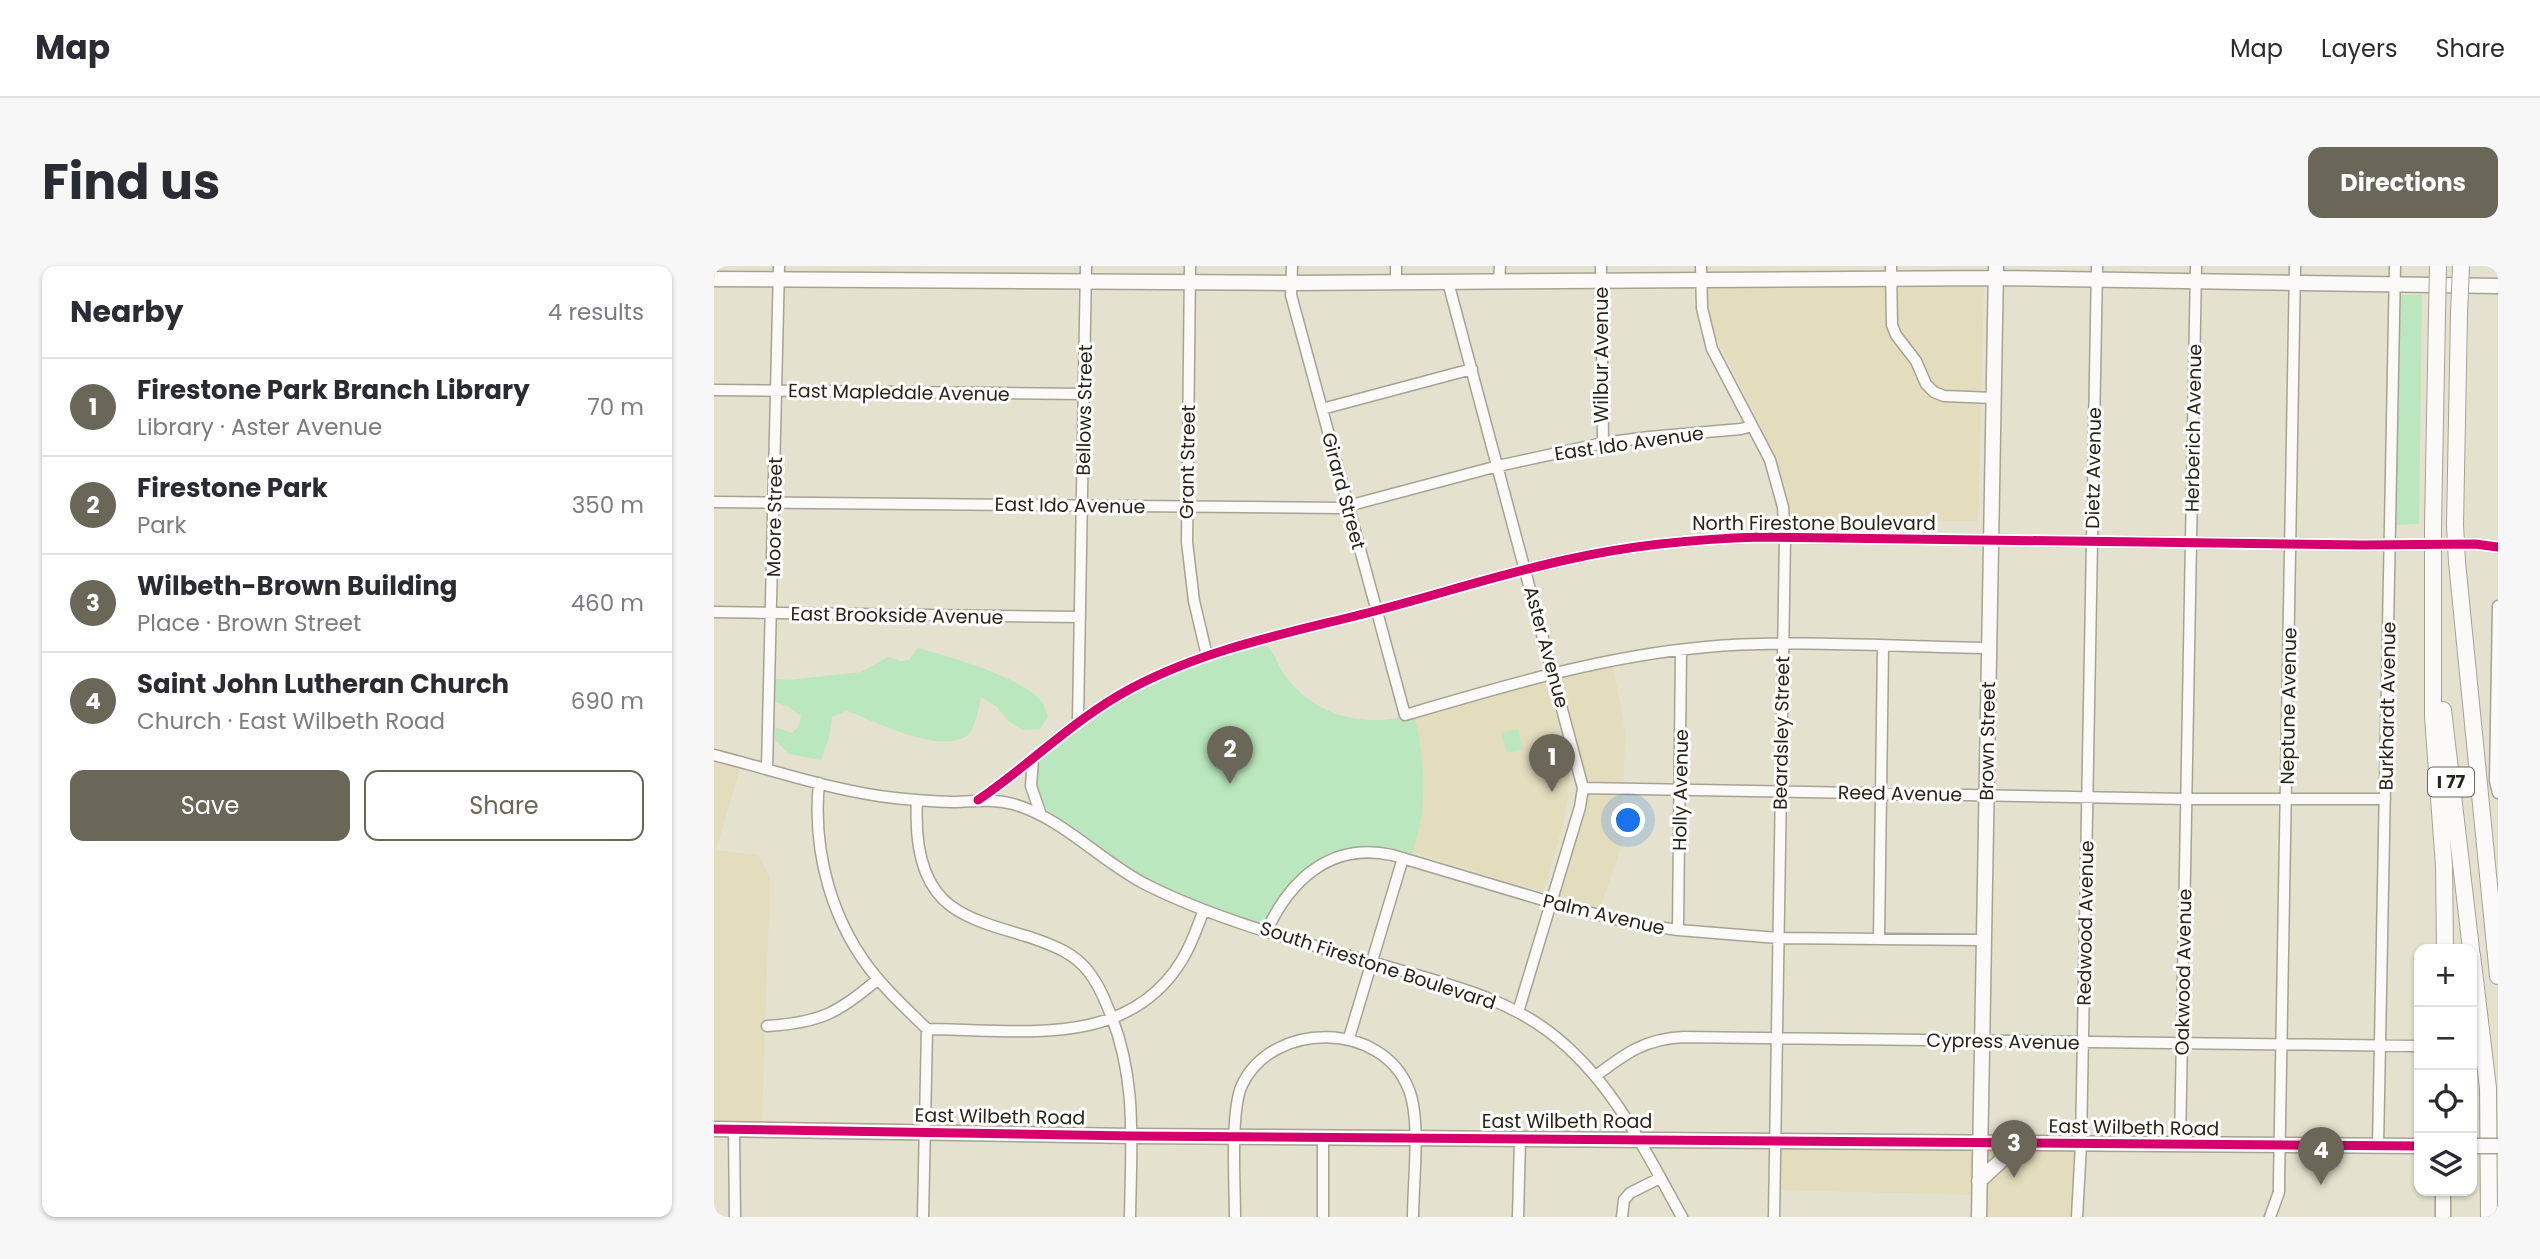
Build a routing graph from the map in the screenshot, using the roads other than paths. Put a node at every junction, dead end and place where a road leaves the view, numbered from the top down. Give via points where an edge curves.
1 (1086, 266) edge
2 (1190, 266) edge
3 (1292, 266) edge
4 (1396, 266) edge
5 (2196, 266) edge
6 (2295, 266) edge
7 (2395, 266) edge
8 (2438, 266) edge
9 (2460, 266) edge
10 (1996, 272) edge
11 (778, 273) edge
12 (1700, 273) edge
13 (1796, 273) edge
14 (1891, 273) edge
15 (2097, 273) edge
16 (1499, 274) edge
17 (1601, 274) edge
18 (714, 279) edge
19 (2195, 281) junction
20 (1190, 282) junction
21 (1396, 282) junction
22 (1448, 282) junction
23 (1086, 283) junction
24 (1291, 283) junction
25 (2295, 283) junction
26 (2395, 284) junction
27 (2498, 286) edge
28 (1472, 369) junction
29 (714, 390) edge
30 (777, 391) junction
31 (1084, 394) junction
32 (1993, 397) junction
33 (1322, 409) junction
34 (1752, 426) junction
35 (1603, 443) junction
36 (1497, 466) junction
37 (714, 502) edge
38 (774, 502) junction
39 (1083, 505) junction
40 (1186, 506) junction
41 (1348, 506) junction
42 (1785, 537) junction
43 (1991, 539) junction
44 (2092, 541) junction
45 (2190, 542) junction
46 (2291, 544) junction
47 (2390, 545) junction
48 (2498, 547) edge
49 (1526, 569) junction
50 (2498, 606) edge
51 (1377, 610) junction
52 (714, 612) edge
53 (772, 613) junction
54 (2433, 614) junction
55 (1080, 617) junction
56 (1782, 645) junction
57 (1883, 647) junction
58 (1988, 648) junction
59 (1681, 650) junction
60 (1207, 656) junction
61 (1554, 673) junction
62 (1078, 721) junction
63 (714, 755) edge
64 (1033, 759) junction
65 (767, 769) junction
66 (819, 782) junction
67 (1583, 788) junction
68 (1680, 790) junction
69 (1780, 791) junction
70 (1881, 793) junction
71 (2498, 793) edge
72 (1986, 795) junction
73 (2088, 797) junction
74 (2186, 799) junction
75 (2286, 799) junction
76 (2385, 799) junction
77 (917, 800) junction
78 (978, 800) junction
79 (2482, 810) junction
80 (1041, 815) junction
81 (1403, 858) junction
82 (2498, 889) edge
83 (1550, 903) junction
84 (1204, 910) junction
85 (1267, 930) junction
86 (1678, 930) junction
87 (1778, 938) junction
88 (1879, 939) junction
89 (1983, 940) junction
90 (2445, 944) edge
91 (2470, 944) edge
92 (1372, 962) junction
93 (2498, 976) edge
94 (878, 979) junction
95 (2477, 997) edge
96 (1518, 1012) junction
97 (1113, 1020) junction
98 (767, 1026) dead end
99 (927, 1029) junction
100 (1349, 1038) junction
101 (1777, 1038) junction
102 (1982, 1041) junction
103 (2083, 1042) junction
104 (2182, 1044) junction
105 (2281, 1046) junction
106 (2380, 1046) junction
107 (2414, 1046) edge
108 (1597, 1075) junction
109 (714, 1129) edge
110 (734, 1130) junction
111 (925, 1133) junction
112 (1131, 1136) junction
113 (1235, 1137) junction
114 (1323, 1137) junction
115 (1414, 1138) junction
116 (1520, 1139) junction
117 (1639, 1139) junction
118 (1775, 1141) junction
119 (1980, 1142) junction
120 (2020, 1143) junction
121 (2081, 1144) junction
122 (2180, 1145) junction
123 (2279, 1146) junction
124 (2378, 1146) junction
125 (2414, 1146) edge
126 (2477, 1146) edge
127 (2498, 1146) edge
128 (1660, 1178) junction
129 (1979, 1181) junction
130 (2443, 1196) edge
131 (735, 1217) edge
132 (923, 1217) edge
133 (1130, 1217) edge
134 (1235, 1217) edge
135 (1323, 1217) edge
136 (1413, 1217) edge
137 (1518, 1217) edge
138 (1622, 1217) edge
139 (1682, 1217) edge
140 (1774, 1217) edge
141 (1979, 1217) edge
142 (2077, 1217) edge
143 (2270, 1217) edge
144 (2443, 1217) edge
145 (2489, 1217) edge

1 - 23 street, Bellows Street
2 - 20 street, Grant Street
3 - 24 street, Girard Street
4 - 21 street
5 - 19 street, Herberich Avenue
6 - 25 street, Neptune Avenue
7 - 26 street, Burkhardt Avenue
8 - 54 highway, I 77, bridge
9 - 79 highway, I 77, bridge via 2455,525
10 - 14 main road
10 - 15 main road
10 - 32 main road, Brown Street
11 - 18 main road
11 - 23 main road
11 - 30 street, Moore Street
12 - 13 main road
12 - 17 main road
12 - 34 street, Beardsley Street via 1712,349
13 - 14 main road
14 - 32 street via 1892,323 1926,384 1944,396
15 - 19 main road
15 - 44 street, Dietz Avenue
16 - 17 main road
16 - 22 main road
17 - 35 street, Wilbur Avenue
19 - 25 main road
19 - 45 street, Herberich Avenue
20 - 23 main road
20 - 24 main road
20 - 40 street, Grant Street
21 - 22 main road
21 - 24 main road
22 - 28 street, Aster Avenue
23 - 31 street, Bellows Street
24 - 33 street, Girard Street
25 - 26 main road
25 - 46 street, Neptune Avenue
26 - 27 main road
26 - 47 street, Burkhardt Avenue
28 - 33 street
28 - 36 street, Aster Avenue
29 - 30 street, East Mapledale Avenue
30 - 31 street, East Mapledale Avenue
30 - 38 street, Moore Street
31 - 39 street, Bellows Street
32 - 43 main road, Brown Street
33 - 41 street, Girard Street
34 - 35 street, East Ido Avenue
34 - 42 street, Beardsley Street via 1778,484
35 - 36 street, East Ido Avenue
36 - 41 street, East Ido Avenue
36 - 49 street, Aster Avenue
37 - 38 street, East Ido Avenue
38 - 39 street, East Ido Avenue
38 - 53 street, Moore Street
39 - 40 street, East Ido Avenue
39 - 55 street, Bellows Street
40 - 41 street, East Ido Avenue
40 - 60 street, Grant Street via 1190,578
41 - 51 street, Girard Street
42 - 43 street, North Firestone Boulevard
42 - 49 street, North Firestone Boulevard via 1665,543
42 - 56 street, Beardsley Street
43 - 44 street, North Firestone Boulevard
43 - 58 main road, Brown Street
44 - 45 street, North Firestone Boulevard
44 - 73 street, Dietz Avenue
45 - 46 street, North Firestone Boulevard
45 - 74 street, Herberich Avenue
46 - 47 street, North Firestone Boulevard
46 - 75 street, Neptune Avenue
47 - 48 street, North Firestone Boulevard
47 - 76 street, Burkhardt Avenue
49 - 51 street, North Firestone Boulevard
49 - 61 street, Aster Avenue
50 - 71 street
51 - 60 street, North Firestone Boulevard
51 - 61 street, Girard Street via 1405,715
52 - 53 street, East Brookside Avenue
53 - 55 street, East Brookside Avenue
53 - 65 street, Moore Street
54 - 90 highway via 2433,717
54 - 91 highway, I 77
55 - 62 street, Bellows Street
56 - 57 street
56 - 59 street
56 - 69 street, Beardsley Street
57 - 58 street
57 - 70 street
58 - 72 main road, Brown Street
59 - 61 street
59 - 68 street, Holly Avenue
60 - 62 street, North Firestone Boulevard via 1150,679
61 - 67 street, Aster Avenue
62 - 64 street, North Firestone Boulevard
63 - 65 street, South Firestone Boulevard
64 - 78 street, North Firestone Boulevard
64 - 80 street via 1031,786
65 - 66 street, South Firestone Boulevard
66 - 77 street, South Firestone Boulevard
66 - 94 street via 818,833 830,892 849,937
67 - 68 street, Reed Avenue
67 - 83 street, Aster Avenue
68 - 69 street, Reed Avenue
68 - 86 street, Holly Avenue
69 - 70 street, Reed Avenue
69 - 87 street, Beardsley Street
70 - 72 street, Reed Avenue
70 - 88 street
72 - 73 street, Reed Avenue
72 - 89 main road, Brown Street
73 - 74 street, Reed Avenue
73 - 103 street, Redwood Avenue
74 - 75 street, Reed Avenue
74 - 104 street, Oakwood Avenue
75 - 76 street, Reed Avenue
75 - 105 street, Neptune Avenue
76 - 106 street, Burkhardt Avenue
77 - 78 street, South Firestone Boulevard
77 - 97 street via 917,840 925,870 938,893 968,916 1073,956 1097,983
78 - 80 street, South Firestone Boulevard via 1011,803
79 - 82 highway
79 - 93 highway, I 77
80 - 84 street, South Firestone Boulevard via 1118,869
81 - 83 street, Palm Avenue
81 - 85 street, Palm Avenue via 1360,853 1319,866 1294,886
81 - 92 street
83 - 86 street, Palm Avenue
83 - 96 street, Aster Avenue
84 - 85 street, South Firestone Boulevard
84 - 97 street via 1188,949 1170,976
85 - 92 street, South Firestone Boulevard
86 - 87 street, Palm Avenue
87 - 88 street, Palm Avenue
87 - 101 street, Beardsley Street
88 - 89 street, Palm Avenue
89 - 102 main road, Brown Street
92 - 96 street, South Firestone Boulevard via 1471,991
92 - 100 street
94 - 98 street via 831,1014 801,1024
94 - 99 street
95 - 145 highway via 2488,1088
96 - 108 street, South Firestone Boulevard via 1559,1040
97 - 99 street via 1055,1031
97 - 112 street via 1127,1061
99 - 111 street
100 - 113 street via 1294,1041 1260,1059 1238,1096
100 - 115 street via 1391,1061 1402,1076 1412,1098
101 - 102 street, Cypress Avenue
101 - 108 street, Cypress Avenue via 1665,1038 1630,1051
101 - 118 street, Beardsley Street
102 - 103 street, Cypress Avenue
102 - 119 main road, Brown Street
103 - 104 street, Cypress Avenue
103 - 121 street, Redwood Avenue
104 - 105 street, Cypress Avenue
104 - 122 street, Oakwood Avenue
105 - 106 street, Cypress Avenue
105 - 123 street, Neptune Avenue
106 - 107 street, Cypress Avenue
106 - 124 street, Burkhardt Avenue
108 - 117 street, South Firestone Boulevard
109 - 110 main road, East Wilbeth Road
110 - 111 main road, East Wilbeth Road
110 - 131 street
111 - 112 main road, East Wilbeth Road
111 - 132 street
112 - 113 main road, East Wilbeth Road
112 - 133 street
113 - 114 main road, East Wilbeth Road
113 - 134 street
114 - 115 main road, East Wilbeth Road
114 - 135 street
115 - 116 main road, East Wilbeth Road
115 - 136 street
116 - 117 main road, East Wilbeth Road
116 - 137 street
117 - 118 main road, East Wilbeth Road
117 - 128 street, South Firestone Boulevard
118 - 119 main road, East Wilbeth Road
118 - 140 street, Beardsley Street
119 - 120 main road, East Wilbeth Road
119 - 129 main road, Brown Street
120 - 121 main road, East Wilbeth Road
120 - 129 main road
121 - 122 main road, East Wilbeth Road
121 - 142 street, Redwood Avenue
122 - 123 main road, East Wilbeth Road
123 - 124 main road, East Wilbeth Road
123 - 143 street, Neptune Avenue via 2279,1192
124 - 125 main road, East Wilbeth Road
126 - 127 main road, bridge
128 - 138 street via 1624,1200
128 - 139 street, South Firestone Boulevard
129 - 141 main road, Brown Street
130 - 144 main road

